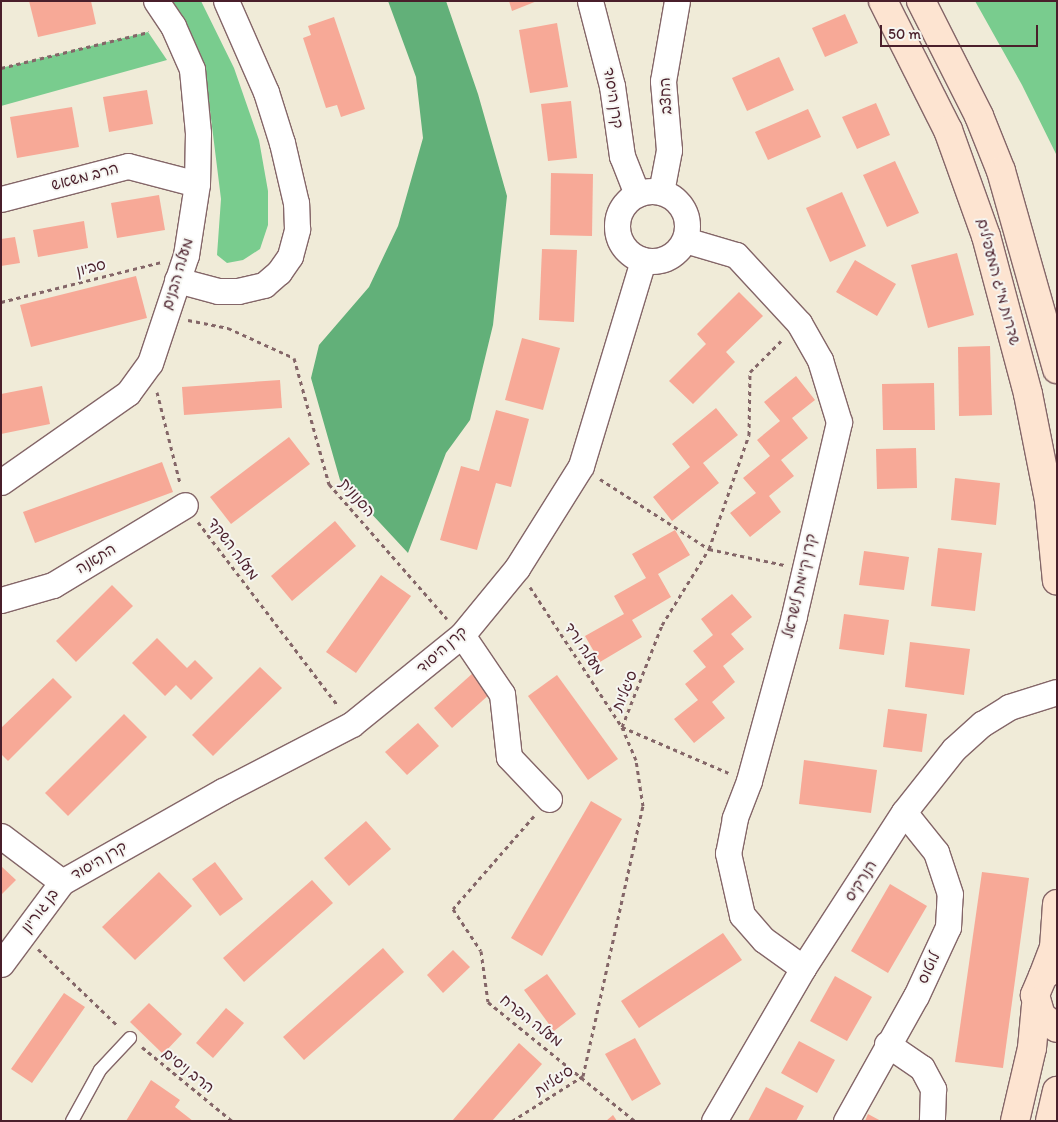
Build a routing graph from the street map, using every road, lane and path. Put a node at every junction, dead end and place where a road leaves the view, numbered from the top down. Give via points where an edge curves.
1 (156, 1) edge
2 (226, 1) edge
3 (590, 1) edge
4 (677, 1) edge
5 (883, 1) edge
6 (921, 1) edge
7 (173, 26) junction
8 (1, 68) edge
9 (197, 184) junction
10 (649, 193) junction
11 (1, 199) edge
12 (685, 240) junction
13 (186, 255) junction
14 (642, 260) junction
15 (178, 280) junction
16 (1, 302) edge
17 (165, 316) junction
18 (799, 323) junction
19 (150, 362) junction
20 (1057, 370) edge
21 (581, 466) junction
22 (1, 482) edge
23 (185, 504) junction
24 (709, 549) junction
25 (517, 568) junction
26 (803, 569) junction
27 (1057, 581) edge
28 (1, 600) edge
29 (462, 635) junction
30 (1057, 692) edge
31 (352, 724) junction
32 (622, 726) junction
33 (749, 781) junction
34 (549, 798) joint
35 (904, 812) junction
36 (1, 836) edge
37 (62, 882) junction
38 (1057, 904) edge
39 (23, 934) junction
40 (1, 964) edge
41 (803, 968) junction
42 (1050, 971) edge
43 (1036, 1005) junction
44 (1057, 1028) edge
45 (130, 1038) junction
46 (887, 1044) junction
47 (583, 1076) junction
48 (1057, 1091) edge
49 (72, 1121) edge
50 (232, 1121) edge
51 (512, 1121) edge
52 (635, 1121) edge
53 (714, 1121) edge
54 (846, 1121) edge
55 (932, 1121) edge
56 (1015, 1121) edge
57 (1050, 1121) edge

1 - 7 street, מעלה הבנים
2 - 15 street via 266,92 282,143 296,203 297,229 290,256 264,285 238,291 218,291
3 - 10 street, קרן היסוד via 612,86 622,156
4 - 10 street, החצב via 663,81 670,150
5 - 27 main road, שדרות מ"ג המעפילים via 948,130 986,236 1028,394 1049,500
6 - 20 main road via 979,116 1001,171
7 - 8 path
7 - 9 street, מעלה הבנים via 192,69 198,133
9 - 11 street, הרב משאש via 128,166
9 - 13 street, מעלה הבנים
10 - 12 street via 672,197 684,211 688,228
10 - 14 street via 620,211 617,222 623,246
12 - 14 street via 667,258
12 - 18 street, קרן קיימת לישראל via 736,255
13 - 15 street, מעלה הבנים
13 - 16 path, סביון
14 - 21 street, קרן היסוד
15 - 17 street, מעלה הבנים
17 - 19 street, מעלה הבנים
17 - 29 path, הסנונית via 228,328 294,358 329,484
18 - 24 path, סיגליות via 750,372 749,435
18 - 26 street, קרן קיימת לישראל via 820,360 838,422
19 - 22 street, מעלה הבנים via 128,393
19 - 23 path, מעלה השקד
21 - 24 path
21 - 25 street, קרן היסוד
23 - 28 street, התאנה via 53,585
23 - 31 path, מעלה השקד
24 - 26 path
24 - 32 path, סיגליות via 662,625
25 - 29 street, קרן היסוד
25 - 32 path, מעלה ורד
26 - 33 street, קרן קיימת לישראל via 794,616
29 - 31 street, קרן היסוד
29 - 34 street via 502,694 510,757
30 - 35 street, הנרקיס via 1009,707 982,724 954,749
31 - 37 street, קרן היסוד via 223,791
32 - 33 path
32 - 47 path, סיגליות via 636,760 643,806
33 - 41 street, קרן קיימת לישראל via 728,853 733,885 742,915 764,940
34 - 47 path, מעלה הפרח via 453,909 481,951 488,1002
35 - 41 street, הנרקיס
35 - 46 street, לוטוס via 936,852 950,894 948,927 916,996
36 - 37 street
37 - 39 street, בן גוריון
38 - 42 main road
39 - 40 street, בן גוריון
39 - 45 path, הרב ניסים
41 - 53 street, הנרקיס
42 - 43 main road via 1035,995
43 - 44 main road via 1041,1016
43 - 56 main road via 1032,1048
45 - 49 lane via 100,1070
45 - 50 path, הרב ניסים
46 - 54 street, לוטוס
46 - 55 street via 922,1068 933,1089
47 - 51 path, סיגליות
47 - 52 path, מעלה הפרח
48 - 57 main road

